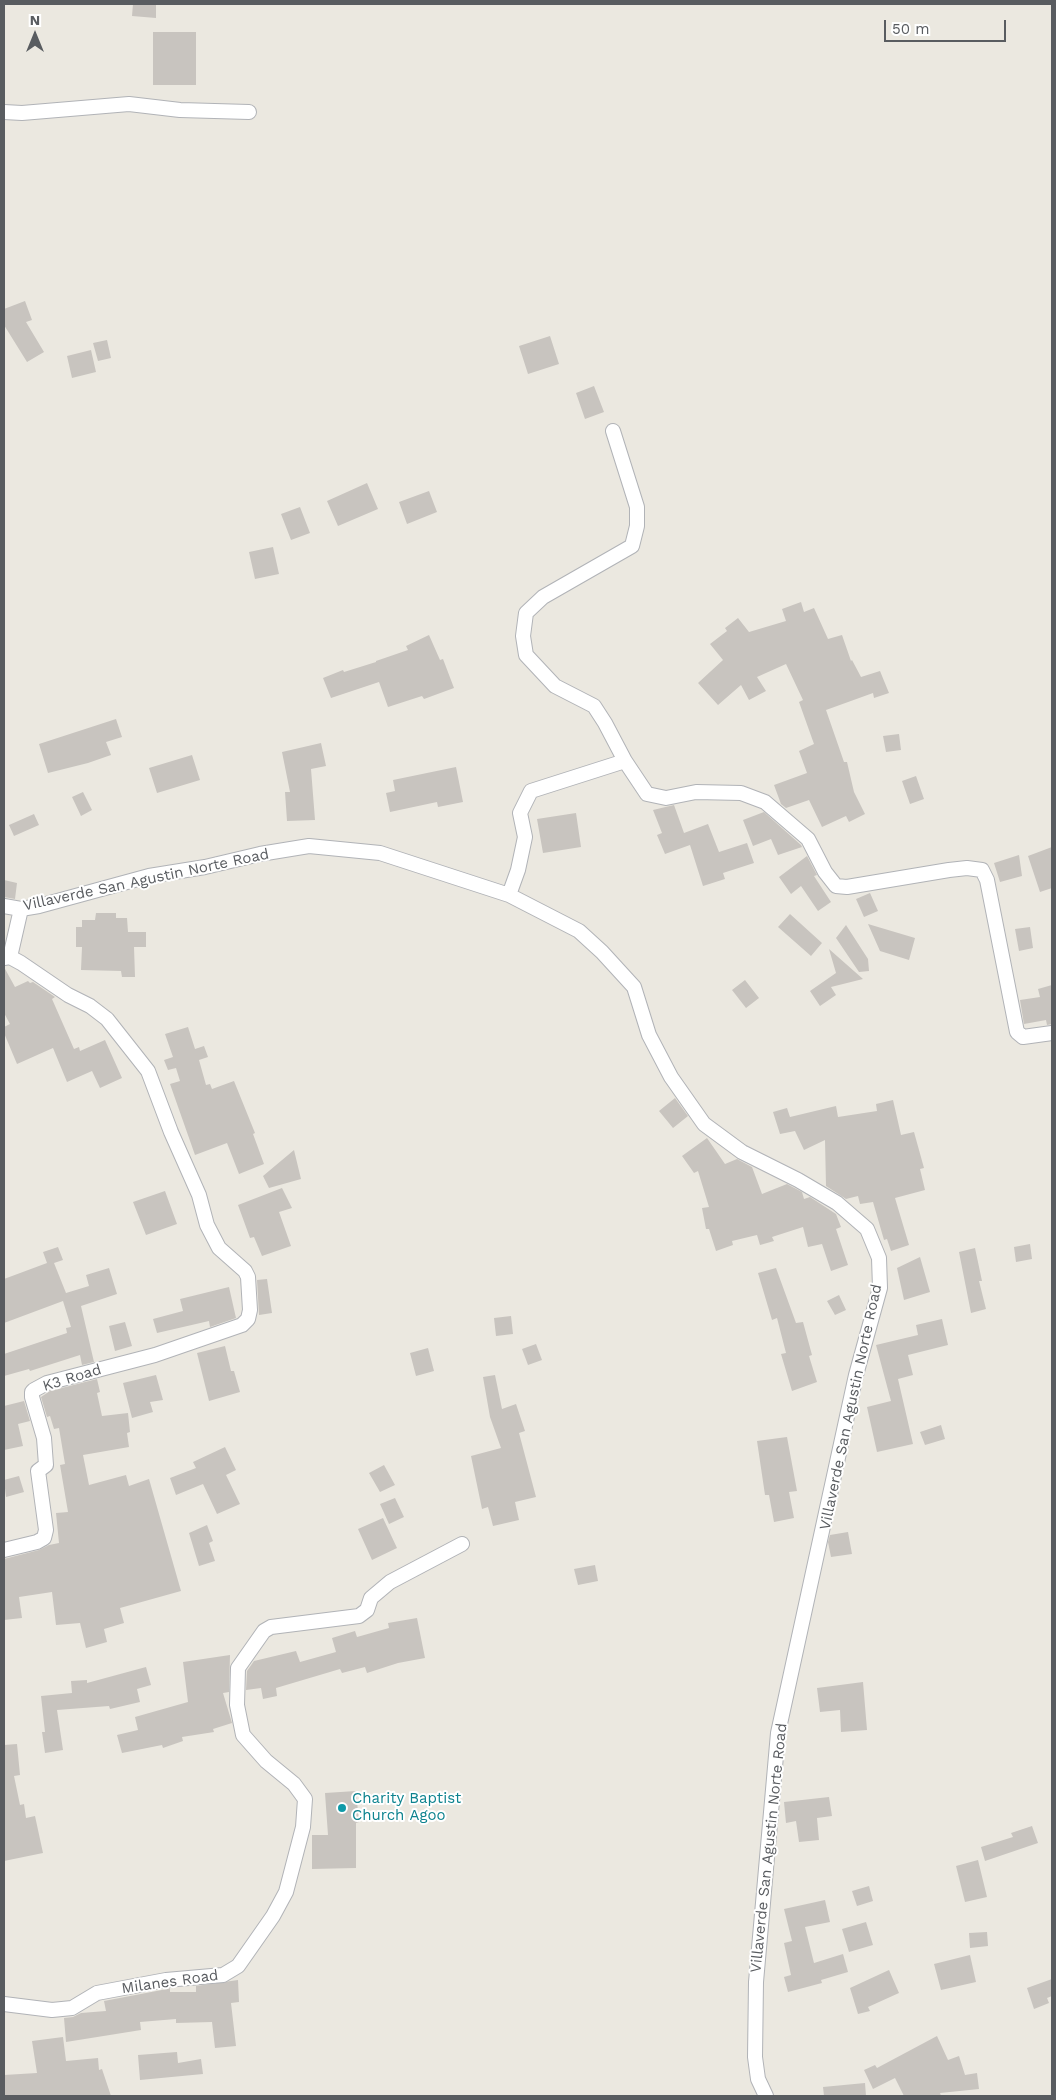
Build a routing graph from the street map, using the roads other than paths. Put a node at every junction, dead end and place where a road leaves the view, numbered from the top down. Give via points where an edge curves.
1 (4, 112) edge
2 (249, 112) dead end
3 (613, 431) dead end
4 (625, 761) junction
5 (509, 895) junction
6 (4, 906) edge
7 (21, 909) junction
8 (7, 958) edge
9 (1052, 1033) edge
10 (462, 1544) dead end
11 (4, 1550) edge
12 (4, 2004) edge
13 (766, 2096) edge

1 - 2 street via 129,104 180,110
3 - 4 street via 637,508 632,546 543,597 526,613 523,636 526,655 555,686 594,706
4 - 5 street via 532,791 520,813 525,837
4 - 9 street via 647,794 666,798 696,792 741,793 765,802 808,839 824,872 836,886 848,887 958,869 982,870 987,880 1017,1032 1023,1037
5 - 7 street, Villaverde San Agustin Norte Road via 380,853 309,846 149,876
5 - 13 street, Villaverde San Agustin Norte Road via 580,931 634,987 649,1035 666,1068 704,1124 742,1152 798,1180 849,1212 867,1229 879,1258 880,1288 856,1376 778,1733 756,1982 755,2057 758,2079
6 - 7 street, Villaverde San Agustin Norte Road
7 - 8 street
8 - 11 street, K3 Road via 21,962 107,1019 148,1071 199,1196 207,1225 219,1248 248,1277 250,1310 242,1326 155,1355 47,1383 34,1390 32,1397 44,1438 46,1465 38,1471 46,1530 44,1538 36,1542
10 - 12 street, Milanes Road via 390,1582 371,1598 367,1610 359,1616 264,1630 238,1668 237,1705 243,1735 266,1761 294,1784 305,1799 303,1827 286,1892 238,1966 223,1975 166,1980 97,1993 72,2008 52,2010

